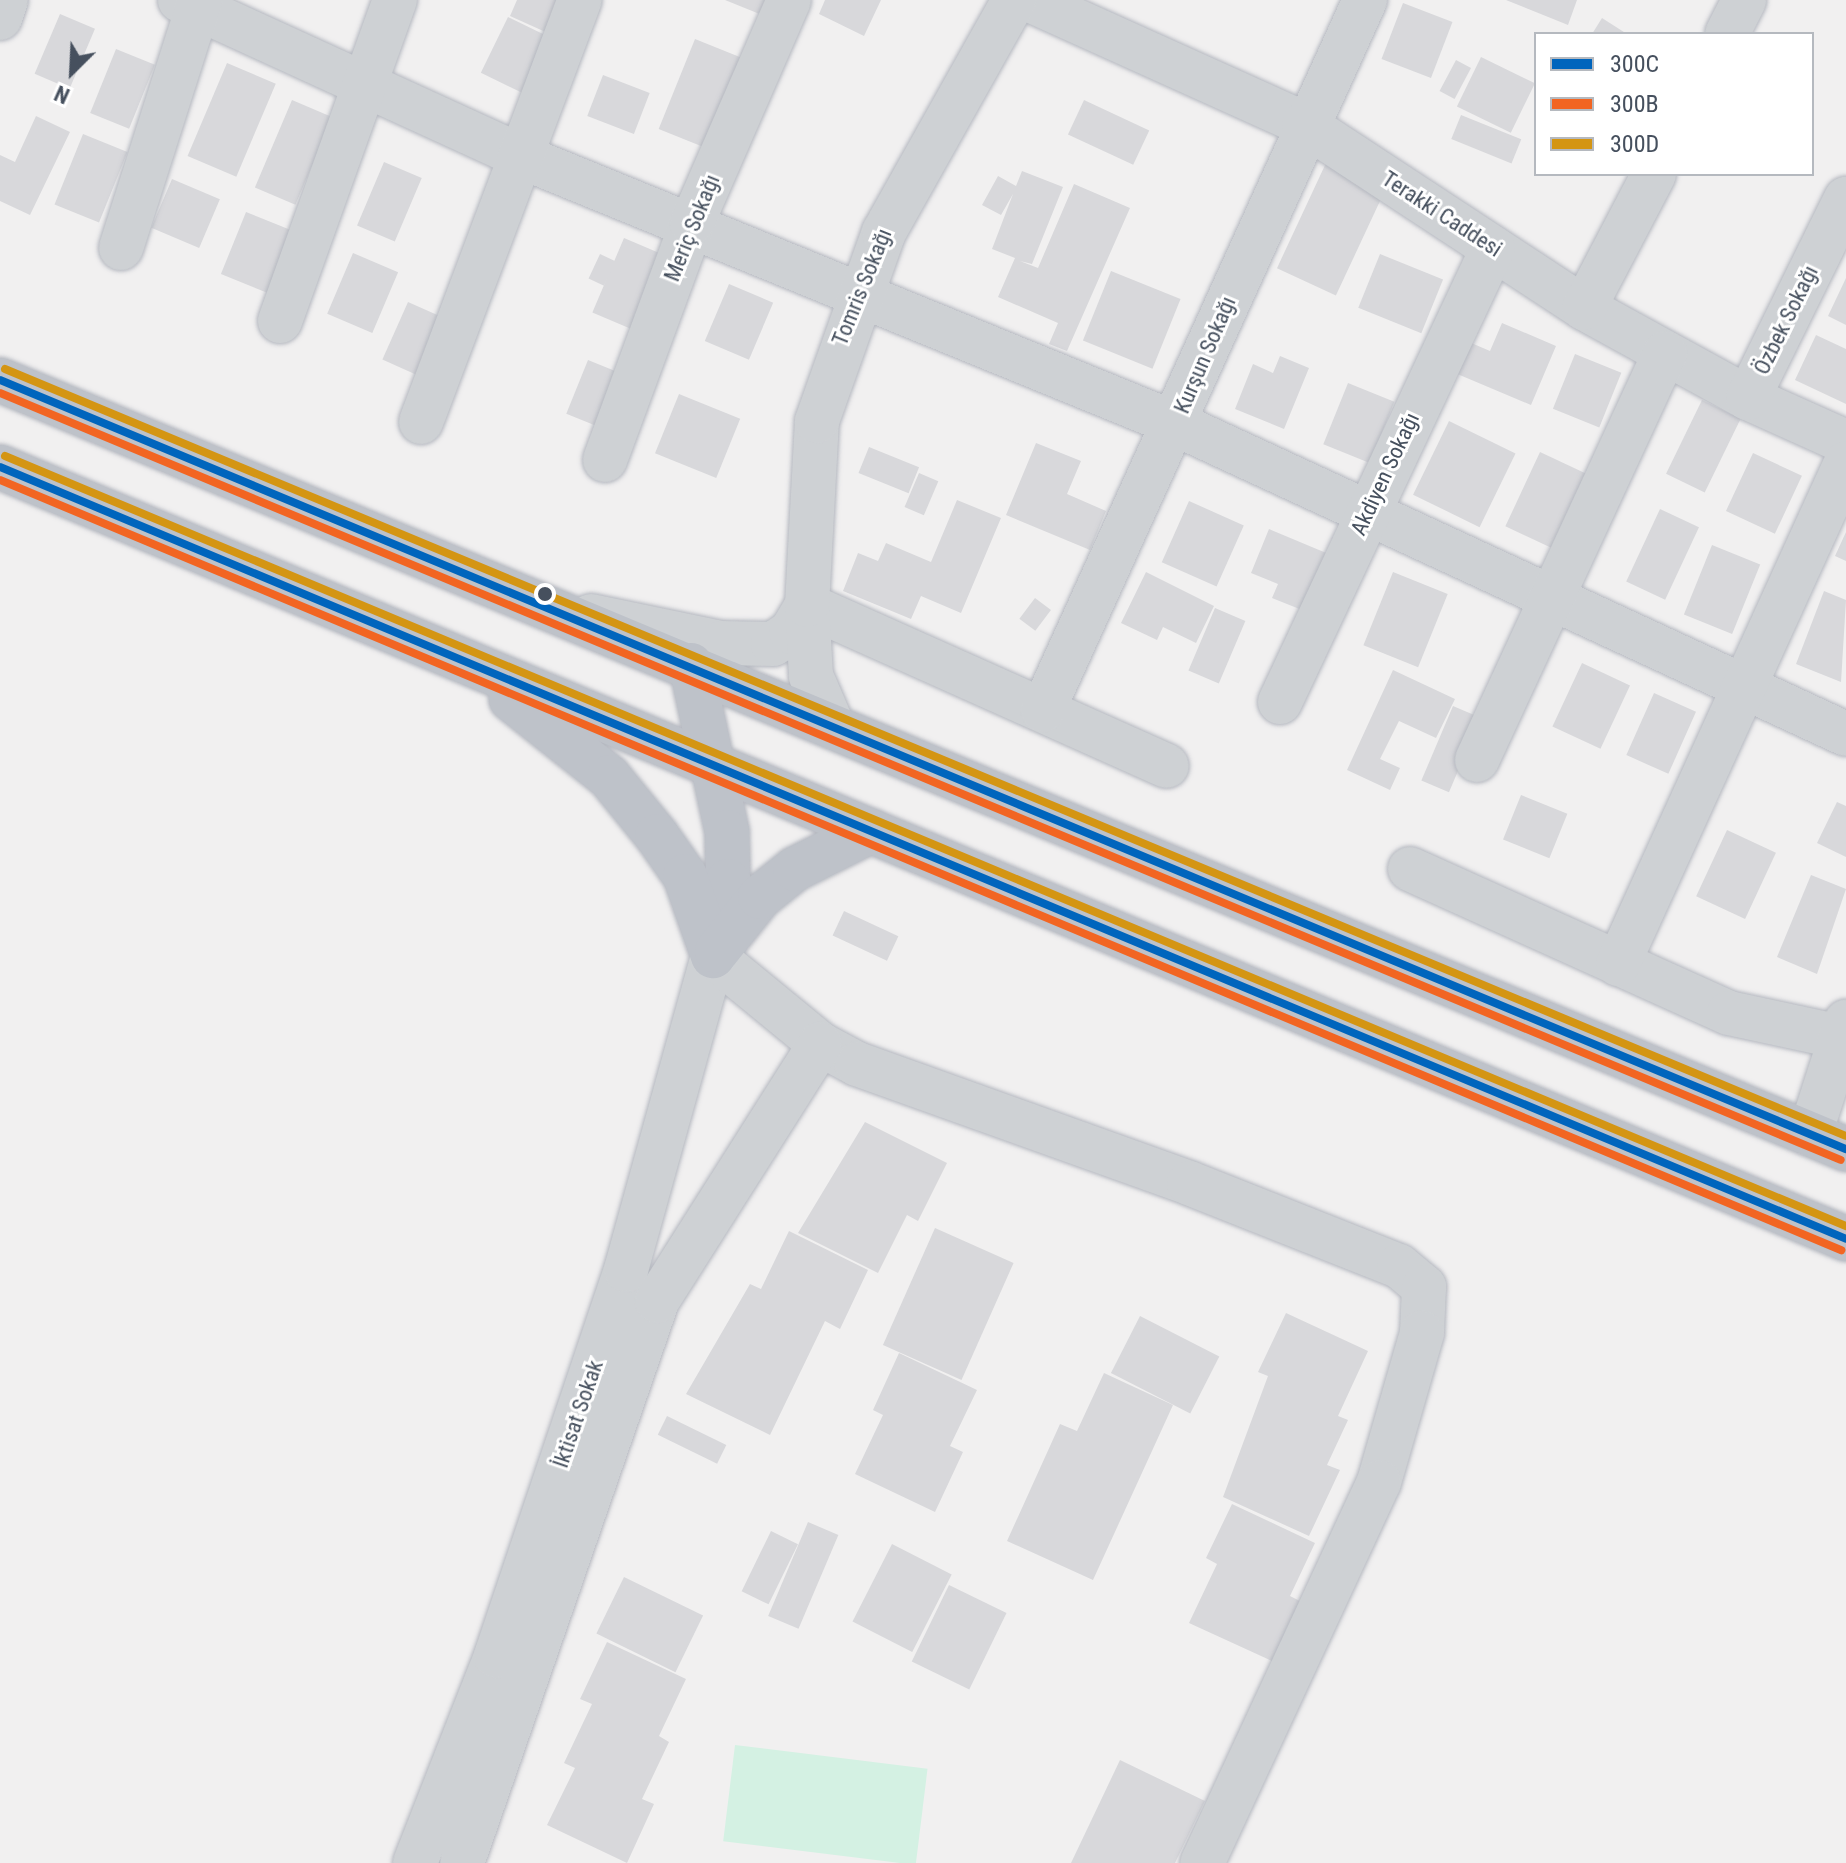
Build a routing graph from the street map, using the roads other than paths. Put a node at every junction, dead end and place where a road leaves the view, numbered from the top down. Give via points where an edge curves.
1 (6, 0) edge
2 (395, 0) edge
3 (580, 0) edge
4 (789, 0) edge
5 (1014, 0) edge
6 (1030, 0) edge
7 (1365, 0) edge
8 (1744, 0) edge
9 (193, 3) edge
10 (1084, 12) edge
11 (0, 18) edge
12 (1728, 32) edge
13 (366, 82) junction
14 (1304, 124) junction
15 (520, 156) junction
16 (1653, 176) edge
17 (1846, 199) edge
18 (692, 223) junction
19 (121, 248) dead end
20 (1493, 248) junction
21 (857, 294) junction
22 (1584, 308) junction
23 (280, 321) dead end
24 (1665, 353) junction
25 (0, 380) edge
26 (1748, 398) junction
27 (421, 422) dead end
28 (1176, 424) junction
29 (1846, 442) edge
30 (605, 460) dead end
31 (1846, 463) edge
32 (0, 467) edge
33 (1366, 514) junction
34 (1547, 597) junction
35 (807, 605) junction
36 (558, 610) junction
37 (465, 663) junction
38 (691, 665) junction
39 (1742, 687) junction
40 (1280, 702) dead end
41 (1043, 710) junction
42 (833, 727) junction
43 (1846, 734) edge
44 (1477, 760) dead end
45 (1167, 766) dead end
46 (718, 769) junction
47 (871, 831) junction
48 (1410, 869) dead end
49 (713, 956) junction
50 (1618, 964) junction
51 (1844, 1032) edge
52 (820, 1044) junction
53 (1828, 1142) edge
54 (1846, 1239) edge
55 (415, 1863) edge
56 (462, 1863) edge
57 (1202, 1863) edge

1 - 11 street
2 - 13 street
3 - 15 street
4 - 18 street, Meriç Sokağı
5 - 21 street, Tomris Sokağı via 897,207
6 - 10 street, Terakki Caddesi
7 - 14 street, Kurşun Sokağı
8 - 12 street
9 - 13 street
9 - 19 street
10 - 14 street, Terakki Caddesi
13 - 15 street
13 - 23 street
14 - 20 street, Terakki Caddesi
14 - 28 street, Kurşun Sokağı
15 - 18 street
15 - 27 street
16 - 22 street
17 - 26 street, Özbek Sokağı
18 - 21 street
18 - 30 street, Meriç Sokağı
20 - 22 street, Terakki Caddesi
20 - 33 street, Akdiyen Sokağı
21 - 28 street
21 - 35 street, Tomris Sokağı via 817,421
22 - 24 street, Terakki Caddesi
24 - 26 street, Terakki Caddesi
24 - 34 street
25 - 36 highway
26 - 29 street, Terakki Caddesi
28 - 33 street
28 - 41 street, Kurşun Sokağı
31 - 39 street
32 - 37 highway
33 - 34 street
33 - 40 street, Akdiyen Sokağı
34 - 39 street
34 - 44 street
35 - 36 street via 791,632 773,644 721,643
35 - 41 street
35 - 42 street, Tomris Sokağı via 811,676
36 - 38 highway
37 - 46 highway
37 - 49 highway via 609,777 685,876
38 - 42 highway
38 - 46 highway
39 - 43 street
39 - 50 street
41 - 45 street
42 - 53 highway
46 - 47 highway
46 - 49 highway via 728,881
47 - 49 highway via 795,869 760,897
47 - 54 highway
48 - 50 street
49 - 52 street
49 - 55 street, İktisat Sokak via 626,1270 496,1656
50 - 51 street via 1729,1013
51 - 53 street
52 - 56 street via 657,1301
52 - 57 street via 1399,1266 1424,1287 1422,1333 1379,1482

